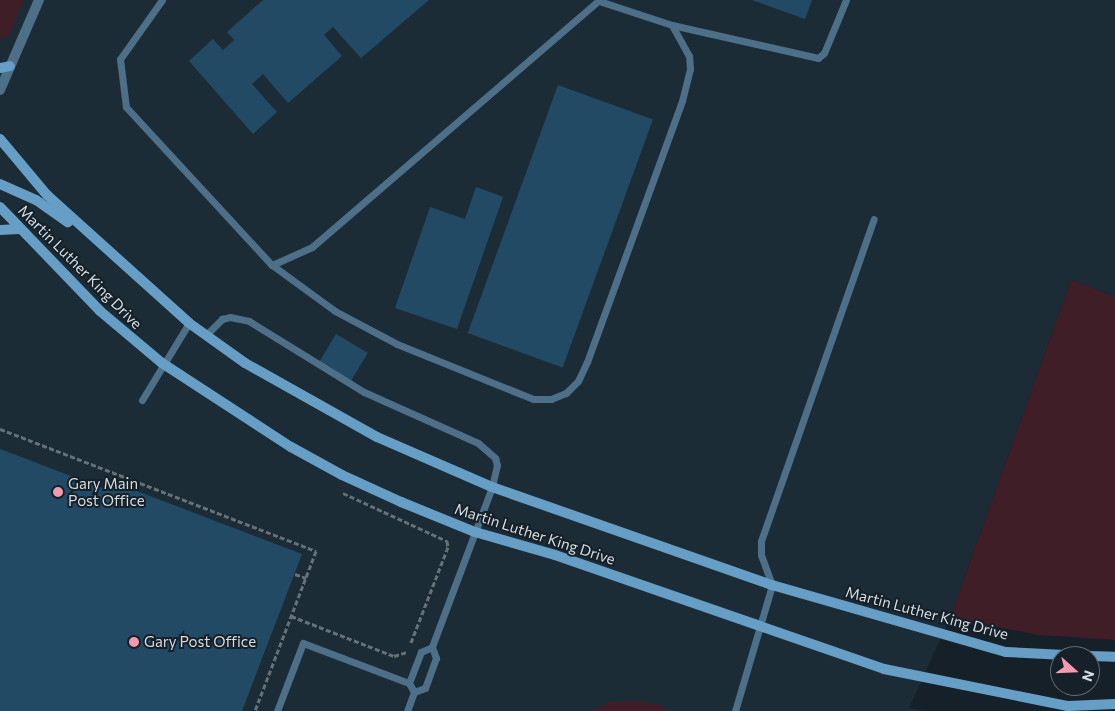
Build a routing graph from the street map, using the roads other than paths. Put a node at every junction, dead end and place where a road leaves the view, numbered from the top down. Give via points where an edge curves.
1 (39, 0) edge
2 (162, 0) edge
3 (599, 0) edge
4 (846, 0) edge
5 (672, 25) junction
6 (5, 67) edge
7 (0, 90) edge
8 (0, 139) edge
9 (0, 184) edge
10 (0, 207) edge
11 (874, 219) dead end
12 (19, 229) junction
13 (0, 230) edge
14 (90, 236) junction
15 (272, 265) junction
16 (189, 323) junction
17 (206, 335) junction
18 (162, 363) junction
19 (142, 400) dead end
20 (492, 487) junction
21 (475, 532) junction
22 (772, 586) junction
23 (760, 627) junction
24 (432, 646) junction
25 (1050, 654) edge
26 (1100, 657) edge
27 (1115, 658) edge
28 (409, 683) junction
29 (414, 692) junction
30 (1115, 704) edge
31 (277, 711) edge
32 (407, 711) edge
33 (735, 711) edge

1 - 6 street
2 - 15 lane via 120,59 126,107
3 - 5 lane
3 - 15 lane via 312,247
4 - 5 lane via 824,53 818,58
5 - 15 lane via 689,56 688,82 587,362 578,381 566,393 551,399 533,399 397,344 335,312
6 - 7 street
8 - 14 main road, Martin Luther King Drive via 48,195
9 - 14 main road via 36,200
10 - 12 main road, Martin Luther King Drive
11 - 22 lane via 761,542 761,555
12 - 13 main road
12 - 18 main road, Martin Luther King Drive via 100,311
14 - 16 main road, Martin Luther King Drive
16 - 17 main road, Martin Luther King Drive
16 - 18 lane
17 - 20 main road, Martin Luther King Drive via 311,403 377,437
17 - 20 lane via 222,319 230,316 249,320 364,392 487,449 497,465
18 - 19 lane
18 - 21 main road, Martin Luther King Drive via 291,447 342,475
20 - 21 lane
20 - 22 main road, Martin Luther King Drive
21 - 23 main road, Martin Luther King Drive via 555,555
21 - 24 lane
22 - 23 lane
22 - 25 main road, Martin Luther King Drive via 1006,652
23 - 30 main road, Martin Luther King Drive via 912,677 1068,706
23 - 33 lane
24 - 28 lane via 421,652
24 - 29 lane via 436,658 425,688
26 - 27 main road
28 - 29 lane
28 - 31 lane via 303,643
29 - 32 lane

